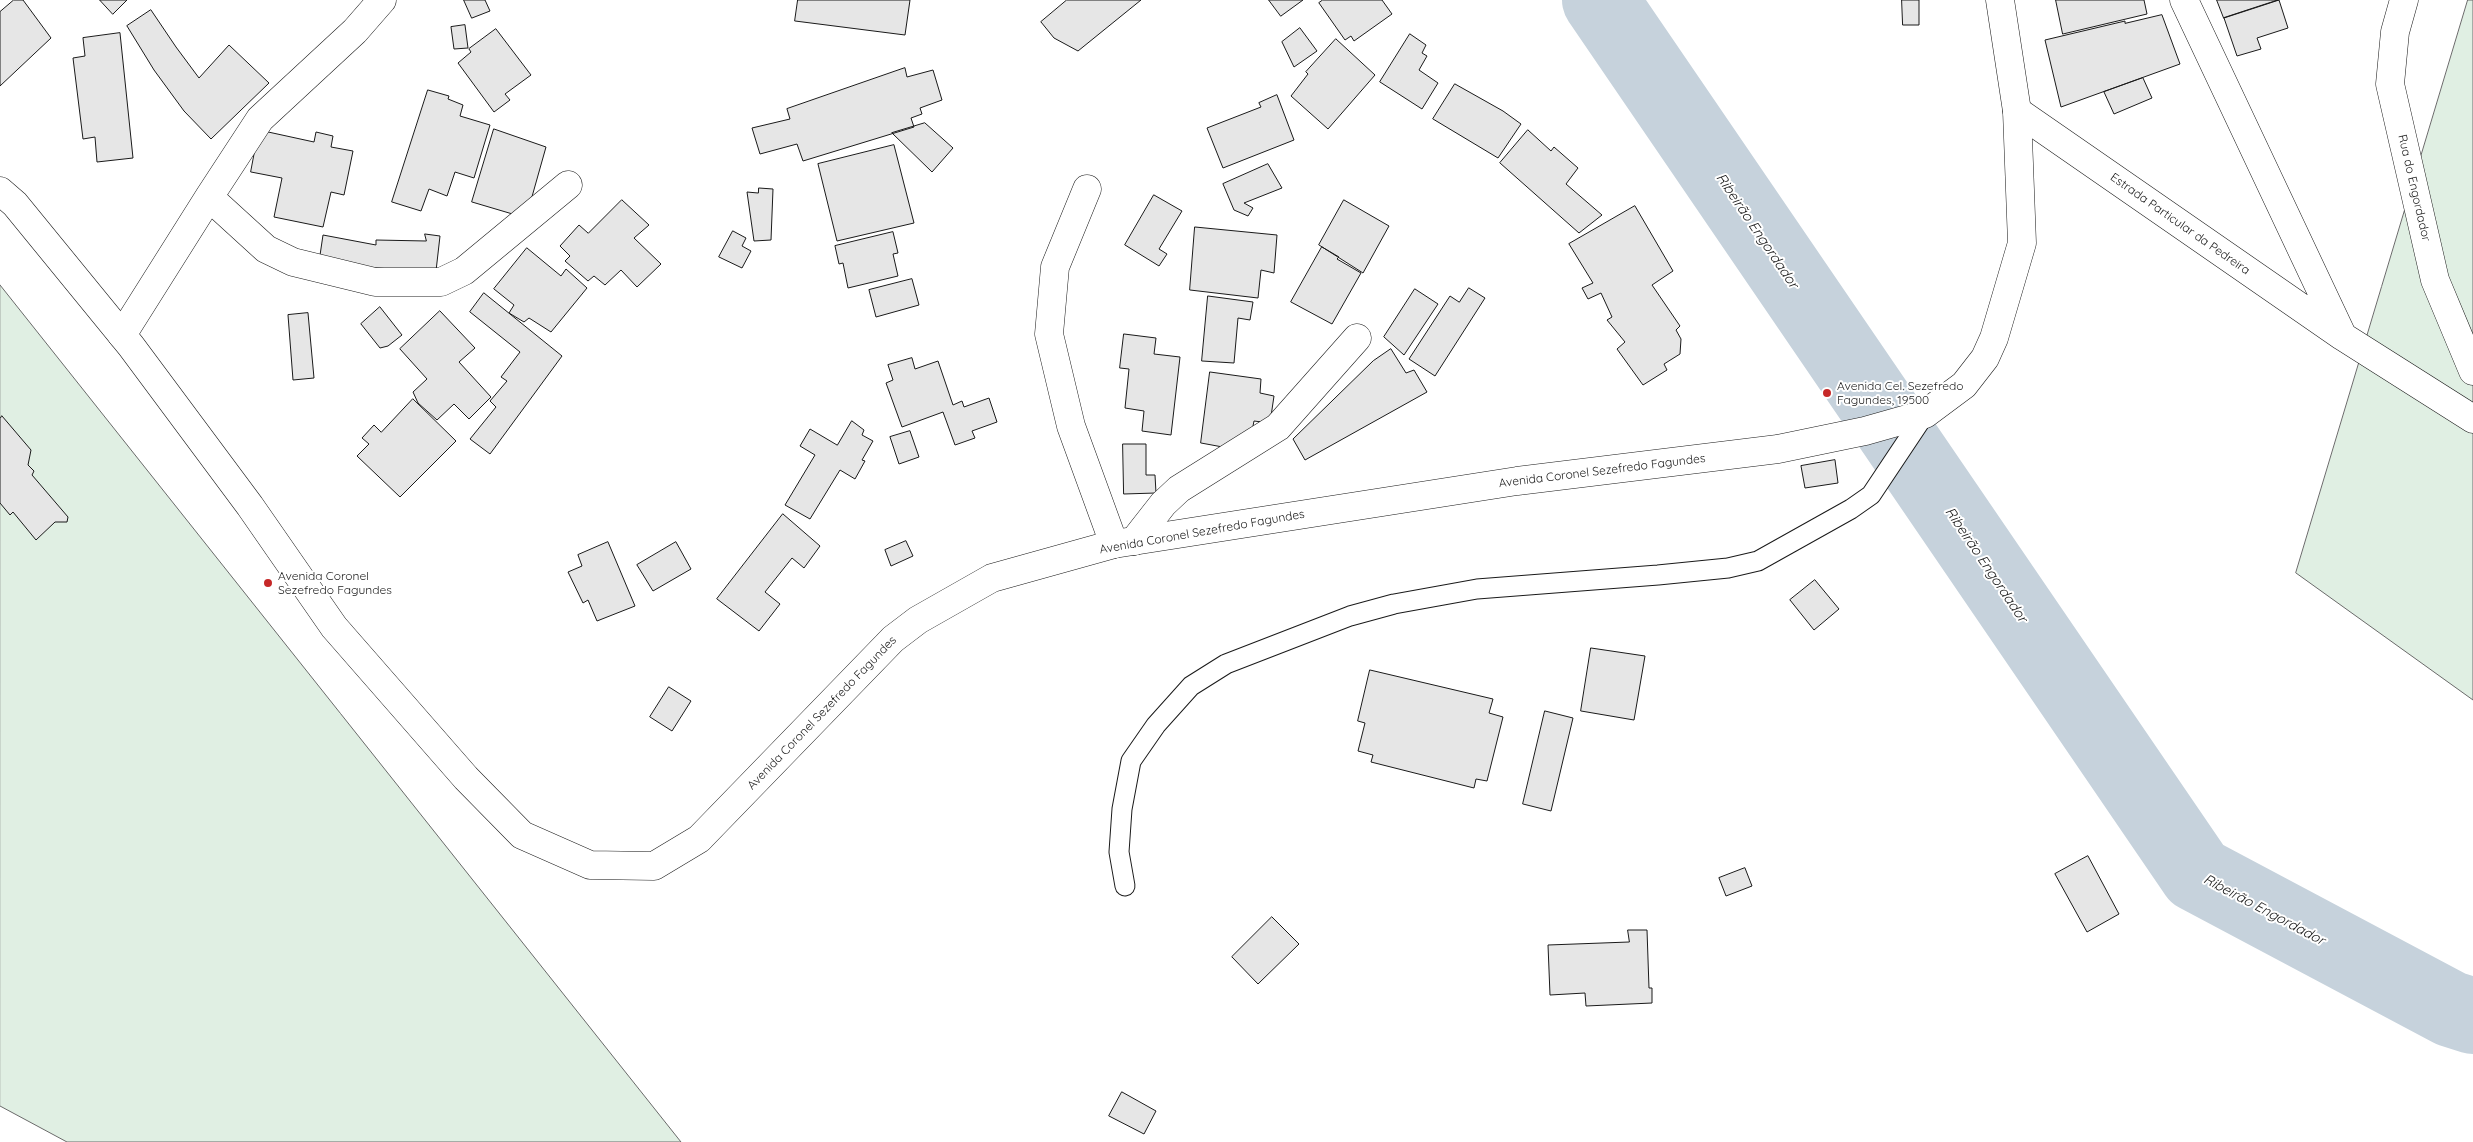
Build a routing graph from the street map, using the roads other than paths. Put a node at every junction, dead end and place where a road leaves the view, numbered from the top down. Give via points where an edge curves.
1 (382, 0) edge
2 (2000, 0) edge
3 (2184, 0) edge
4 (2404, 0) edge
5 (2017, 111) junction
6 (568, 185) dead end
7 (1087, 189) dead end
8 (0, 191) edge
9 (209, 198) junction
10 (122, 335) junction
11 (2342, 336) junction
12 (1356, 338) dead end
13 (2473, 371) edge
14 (1925, 414) junction
15 (2473, 420) edge
16 (1124, 543) junction
17 (1125, 886) dead end

1 - 9 street via 355,31 260,120
2 - 5 street, Avenida Coronel Sezefredo Fagundes
3 - 11 street
4 - 13 street, Rua do Engordador via 2395,32 2390,84 2434,280
5 - 11 street, Estrada Particular da Pedreira
5 - 14 street, Avenida Coronel Sezefredo Fagundes via 2022,243 1994,338 1964,385
6 - 9 street via 464,272 441,282 375,282 293,262 266,249
7 - 16 street via 1055,267 1049,334 1071,426
8 - 10 street, Avenida Coronel Sezefredo Fagundes via 15,204
9 - 10 street
10 - 16 street, Avenida Coronel Sezefredo Fagundes via 250,506 334,627 466,778 522,835 590,865 654,866 699,839 893,639 918,620 992,578
11 - 15 street, Estrada Particular da Pedreira
12 - 16 street via 1278,427 1179,490
14 - 16 street, Avenida Coronel Sezefredo Fagundes via 1865,431 1778,449 1517,481
14 - 17 lane via 1871,495 1758,561 1658,576 1477,589 1394,604 1350,616 1226,664 1191,686 1156,725 1131,761 1122,810 1119,852

